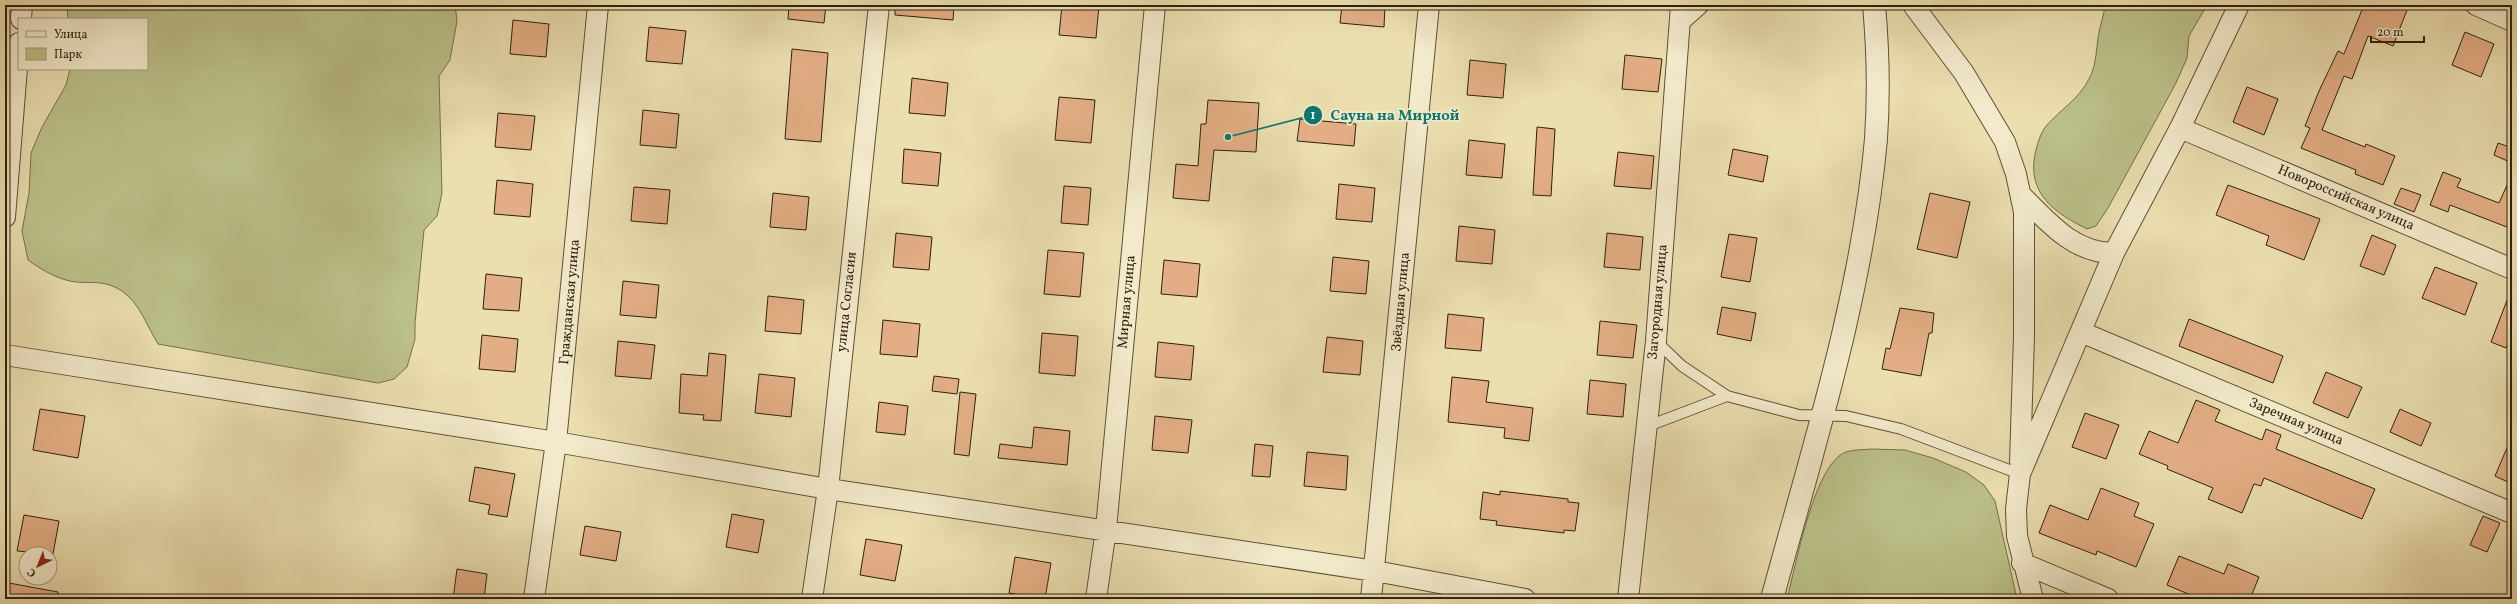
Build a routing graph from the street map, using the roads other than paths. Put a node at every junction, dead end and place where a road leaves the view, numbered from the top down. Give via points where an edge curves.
1 (22, 5) edge
2 (598, 5) edge
3 (879, 5) edge
4 (1155, 5) edge
5 (1429, 5) edge
6 (1698, 5) edge
7 (1874, 5) edge
8 (1913, 5) edge
9 (2239, 5) edge
10 (2476, 5) edge
11 (1681, 13) edge
12 (21, 18) edge
13 (2512, 21) edge
14 (18, 55) edge
15 (2180, 128) junction
16 (2021, 195) junction
17 (5, 217) edge
18 (2114, 253) junction
19 (2512, 269) edge
20 (2081, 332) junction
21 (1656, 341) junction
22 (5, 355) edge
23 (1727, 396) junction
24 (1821, 417) junction
25 (1648, 426) junction
26 (556, 442) junction
27 (2020, 474) junction
28 (828, 489) junction
29 (2512, 513) edge
30 (1106, 529) junction
31 (2022, 563) junction
32 (1375, 571) junction
33 (534, 599) edge
34 (812, 599) edge
35 (1096, 599) edge
36 (1371, 599) edge
37 (1525, 599) edge
38 (1628, 599) edge
39 (1772, 599) edge
40 (2033, 599) edge
41 (2108, 599) edge

1 - 12 street
2 - 26 street, Гражданская улица
3 - 28 street, улица Согласия
4 - 30 street, Мирная улица
5 - 32 street, Звёздная улица
6 - 11 street
7 - 24 street via 1878,50 1876,138 1850,302
8 - 16 street via 1964,73 2005,142
9 - 15 street
10 - 13 street
11 - 21 street, Загородная улица
14 - 17 street
15 - 18 street
15 - 19 street, Новороссийская улица
16 - 18 street via 2060,233 2081,247 2098,253
16 - 27 street via 2024,212 2024,336
18 - 20 street
20 - 27 street
20 - 29 street, Заречная улица
21 - 23 lane via 1682,366
21 - 25 street, Загородная улица
22 - 26 street
23 - 24 lane via 1799,415
23 - 25 lane
24 - 27 lane via 1846,416 1901,429
24 - 39 street
25 - 38 street, Загородная улица
26 - 28 street
26 - 33 street, Гражданская улица
27 - 31 street via 2016,509
28 - 30 street
28 - 34 street, улица Согласия
30 - 32 street
30 - 35 street, Мирная улица
31 - 40 street
31 - 41 street
32 - 36 street, Звёздная улица
32 - 37 street

